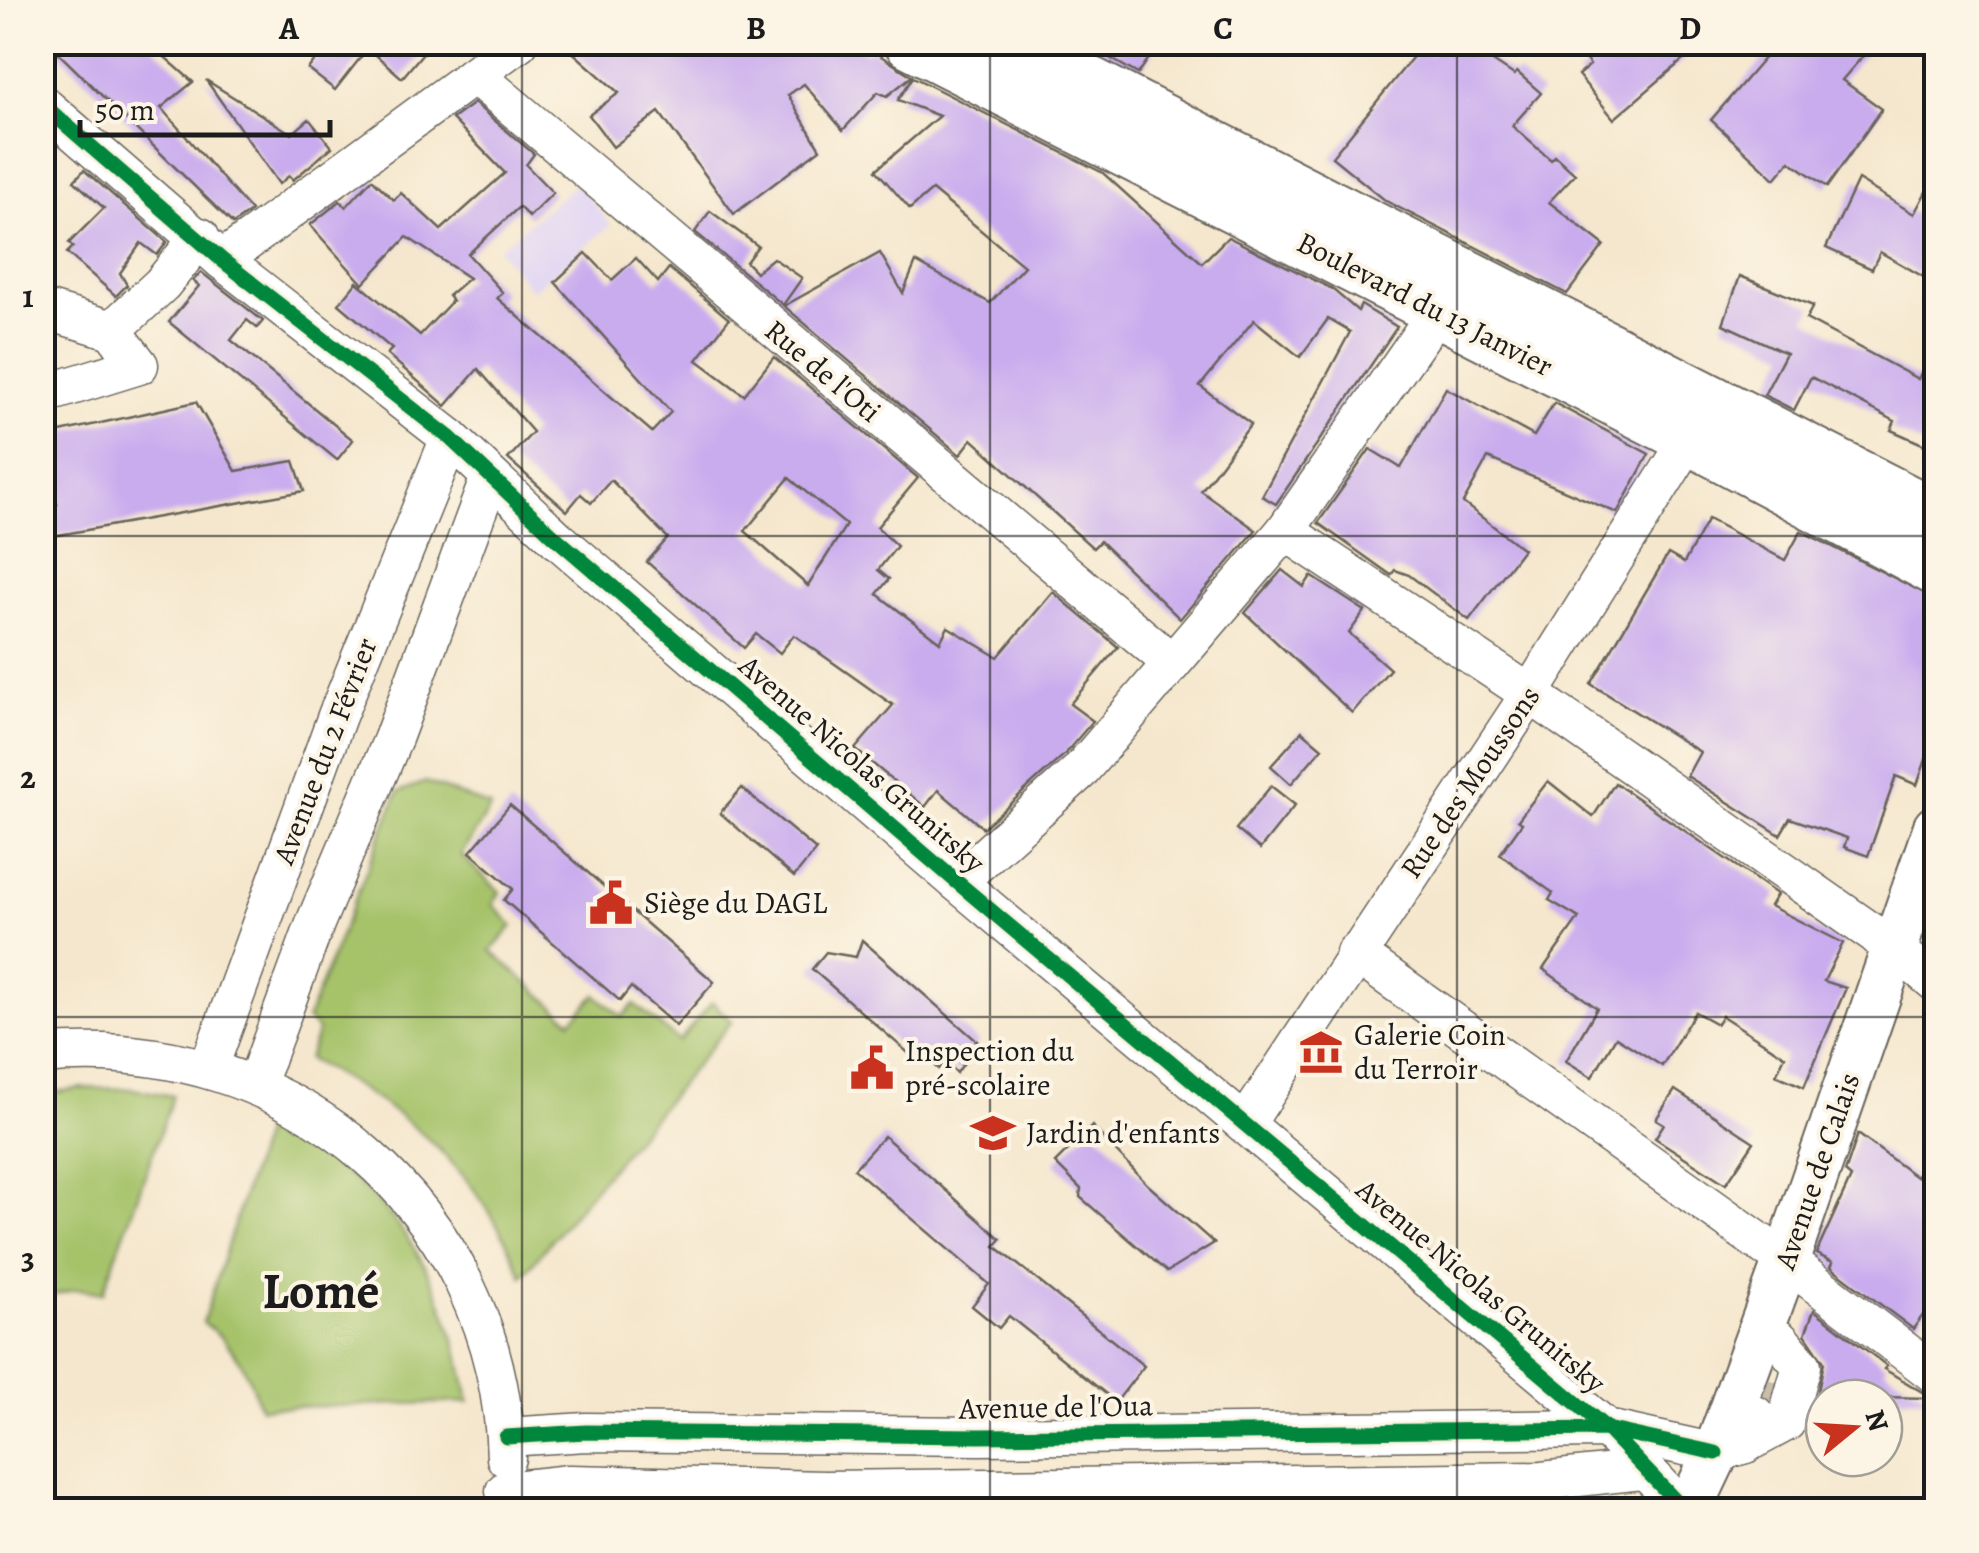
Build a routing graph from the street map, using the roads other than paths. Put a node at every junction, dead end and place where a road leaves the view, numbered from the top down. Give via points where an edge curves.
1 (519, 42) edge
2 (912, 42) edge
3 (1009, 42) edge
4 (476, 76) junction
5 (49, 116) edge
6 (211, 249) junction
7 (42, 309) edge
8 (1438, 311) junction
9 (112, 330) junction
10 (42, 395) edge
11 (450, 438) junction
12 (1690, 438) junction
13 (490, 477) junction
14 (1936, 516) edge
15 (1285, 531) junction
16 (1936, 569) edge
17 (1172, 663) junction
18 (1530, 694) junction
19 (1936, 828) edge
20 (957, 882) junction
21 (1894, 948) junction
22 (1355, 953) junction
23 (1936, 983) edge
24 (42, 1055) edge
25 (209, 1067) junction
26 (256, 1084) junction
27 (1246, 1123) junction
28 (1786, 1261) junction
29 (1936, 1375) edge
30 (1606, 1429) junction
31 (506, 1436) junction
32 (1737, 1441) junction
33 (1642, 1470) junction
34 (824, 1500) edge
35 (504, 1501) edge
36 (1686, 1510) edge

1 - 4 street
2 - 8 highway, Boulevard du 13 Janvier
3 - 14 highway, Boulevard du 13 Janvier
4 - 6 street
4 - 17 street, Rue de l'Oti
5 - 6 street, Avenue Nicolas Grunitsky
6 - 9 street
6 - 11 street, Avenue Nicolas Grunitsky
7 - 9 street
8 - 12 highway, Boulevard du 13 Janvier
8 - 15 street
9 - 10 street via 140,365
11 - 13 street, Avenue Nicolas Grunitsky
11 - 25 street, Avenue du 2 Février via 330,734
12 - 16 highway, Boulevard du 13 Janvier
12 - 18 street, Rue des Moussons
13 - 20 street, Avenue Nicolas Grunitsky
13 - 26 street, Avenue du 2 Février
15 - 17 street
15 - 18 street
17 - 20 street via 1079,772
18 - 21 street
18 - 22 street, Rue des Moussons
19 - 21 main road, Avenue de Calais
20 - 27 street, Avenue Nicolas Grunitsky
21 - 23 street
21 - 28 main road, Avenue de Calais
22 - 27 street, Rue des Moussons
22 - 28 street
24 - 25 street via 149,1054
25 - 26 street
26 - 31 street via 322,1120 367,1155 430,1225 468,1290 494,1362
27 - 30 street, Avenue Nicolas Grunitsky
28 - 29 street
28 - 32 main road, Avenue de Calais via 1772,1341
30 - 31 street, Avenue de l'Oua
30 - 32 street
30 - 33 street, Avenue Nicolas Grunitsky
31 - 35 street
32 - 36 main road, Avenue de Calais
33 - 34 street via 1524,1481
33 - 36 street
34 - 35 street via 570,1484

